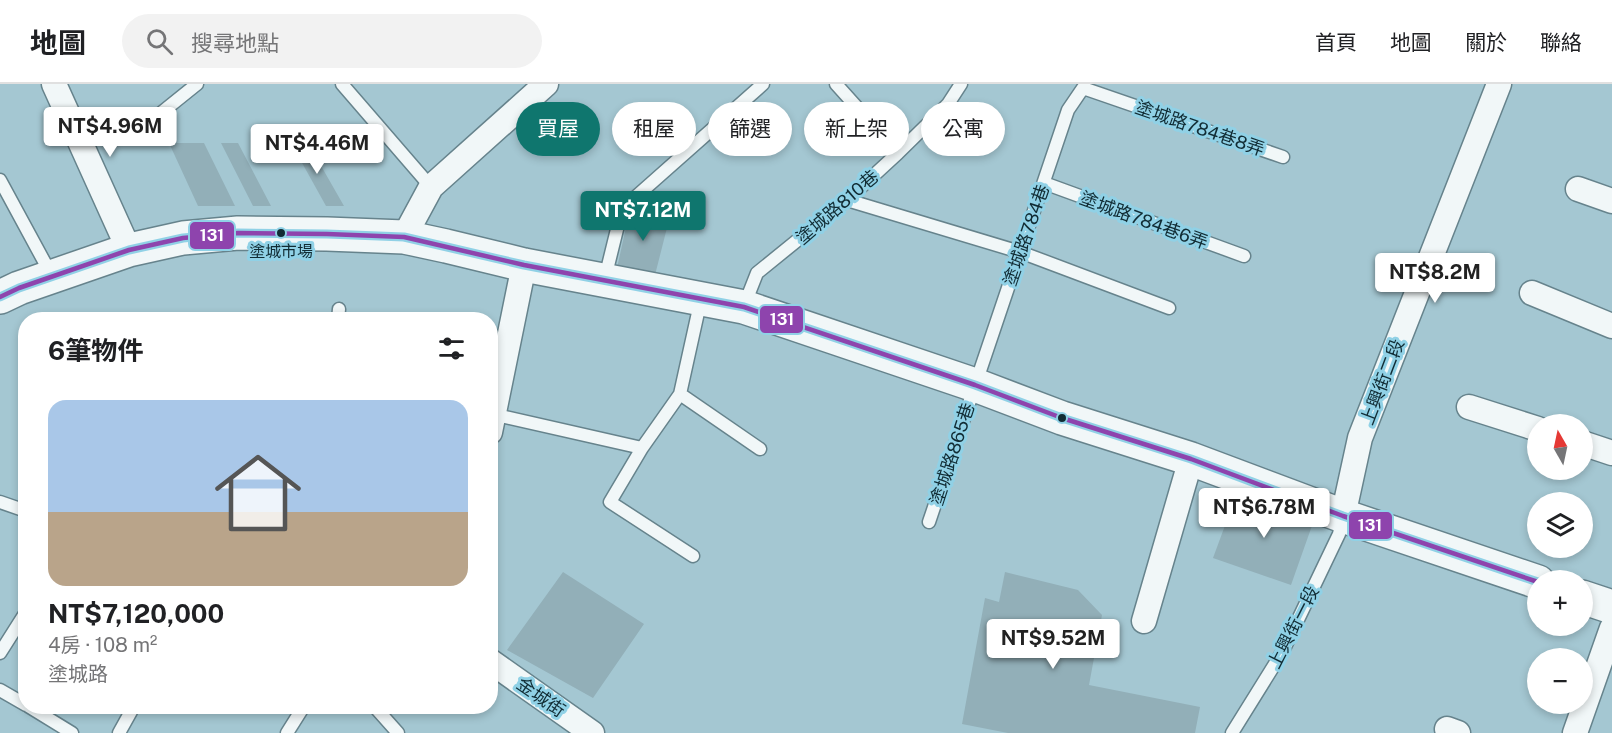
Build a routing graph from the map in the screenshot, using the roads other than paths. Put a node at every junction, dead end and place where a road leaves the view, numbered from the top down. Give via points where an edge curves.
1 (54, 84) edge
2 (197, 84) edge
3 (342, 84) edge
4 (546, 84) edge
5 (763, 84) edge
6 (836, 84) edge
7 (961, 84) edge
8 (1499, 84) edge
9 (1083, 88) joint
10 (852, 102) edge
11 (151, 121) dead end
12 (909, 142) edge
13 (895, 156) edge
14 (1283, 157) dead end
15 (0, 180) edge
16 (1044, 183) junction
17 (431, 187) junction
18 (1578, 189) dead end
19 (847, 200) junction
20 (1612, 201) edge
21 (404, 237) junction
22 (129, 250) junction
23 (1020, 252) junction
24 (1244, 256) dead end
25 (524, 265) junction
26 (53, 277) junction
27 (605, 279) junction
28 (1532, 293) dead end
29 (0, 297) edge
30 (701, 298) junction
31 (744, 307) junction
32 (1169, 308) dead end
33 (1612, 326) edge
34 (975, 385) junction
35 (498, 391) edge
36 (680, 394) junction
37 (1469, 407) dead end
38 (498, 421) edge
39 (1527, 425) edge
40 (1593, 447) edge
41 (642, 448) junction
42 (760, 449) dead end
43 (1612, 453) edge
44 (1191, 459) junction
45 (0, 502) edge
46 (18, 508) edge
47 (1343, 516) junction
48 (929, 522) dead end
49 (693, 556) dead end
50 (1527, 578) edge
51 (1593, 601) edge
52 (1612, 607) edge
53 (1144, 621) dead end
54 (18, 625) edge
55 (1612, 628) edge
56 (0, 653) edge
57 (498, 667) edge
58 (0, 690) edge
59 (18, 701) edge
60 (40, 714) edge
61 (129, 714) edge
62 (299, 714) edge
63 (381, 714) edge
64 (72, 733) edge
65 (118, 733) edge
66 (287, 733) edge
67 (398, 733) edge
68 (592, 733) edge
69 (1232, 733) edge
70 (1575, 733) edge

1 - 22 street
2 - 11 lane
3 - 17 lane
4 - 17 street
5 - 27 lane via 622,208
6 - 10 lane
7 - 12 lane, 塗城路810巷 via 948,104
8 - 47 street, 上興街二段 via 1360,438
9 - 14 lane, 塗城路784巷8弄
9 - 16 lane, 塗城路784巷 via 1068,110
13 - 19 lane, 塗城路810巷
15 - 26 lane
16 - 23 lane, 塗城路784巷
16 - 24 lane, 塗城路784巷6弄
17 - 21 street
18 - 20 street
19 - 23 lane
19 - 31 lane, 塗城路810巷 via 757,273
21 - 22 street via 238,233 183,238
21 - 25 street
22 - 26 street
23 - 32 lane
23 - 34 lane, 塗城路784巷
25 - 27 street
25 - 35 street
26 - 29 street
27 - 30 street
28 - 33 street
30 - 31 street
30 - 36 lane
31 - 34 street
34 - 44 street via 1062,418
34 - 48 lane, 塗城路865巷
36 - 41 lane
36 - 42 lane
37 - 39 street
38 - 41 lane
40 - 43 street
41 - 49 lane via 610,502
44 - 47 street
44 - 53 street
45 - 46 lane
47 - 50 street
47 - 69 lane, 上興街一段 via 1340,534 1283,651
51 - 52 street
54 - 56 lane
55 - 70 street
57 - 68 street, 金城街
58 - 59 lane
60 - 64 lane
61 - 65 lane
62 - 66 lane
63 - 67 lane

